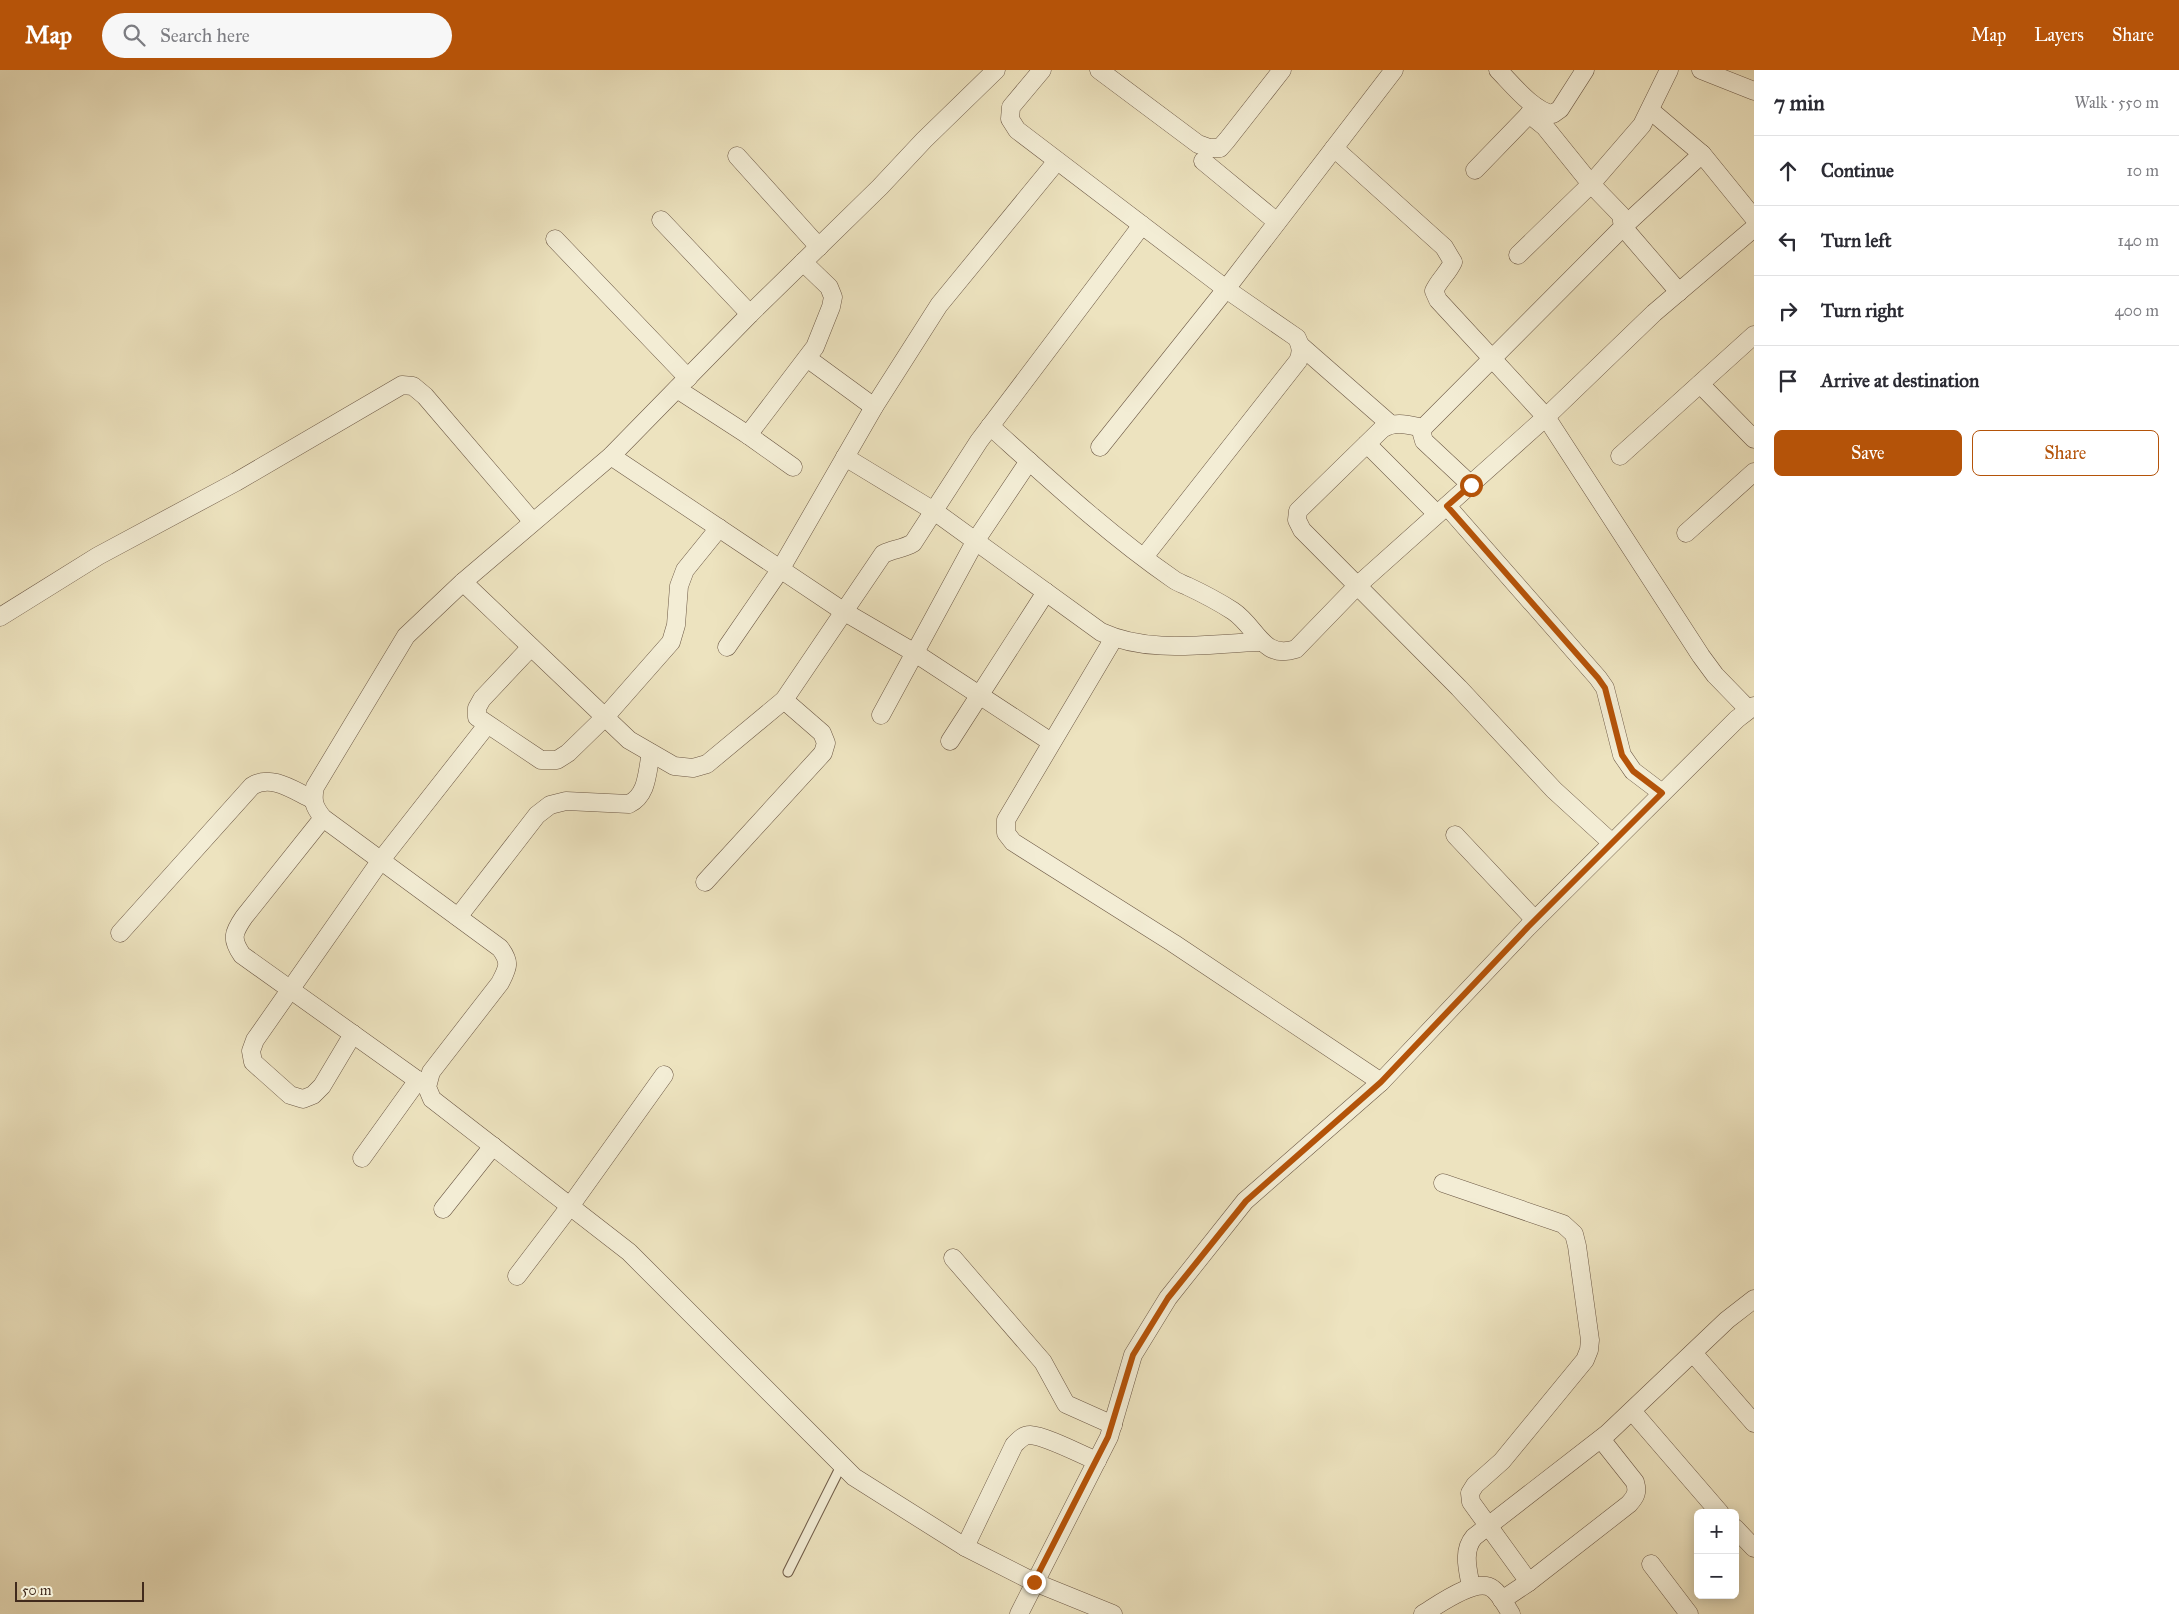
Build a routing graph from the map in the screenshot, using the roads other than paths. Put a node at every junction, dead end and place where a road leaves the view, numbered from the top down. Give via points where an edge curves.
1 (996, 70) edge
2 (1042, 70) edge
3 (1099, 70) edge
4 (1282, 70) edge
5 (1394, 70) edge
6 (1498, 70) edge
7 (1585, 70) edge
8 (1669, 70) edge
9 (1701, 70) edge
10 (1739, 77) edge
11 (1754, 91) edge
12 (1650, 110) junction
13 (1533, 111) junction
14 (1334, 148) junction
15 (1702, 154) junction
16 (737, 156) dead end
17 (1057, 161) junction
18 (1204, 161) dead end
19 (1475, 170) dead end
20 (1591, 184) junction
21 (1754, 218) edge
22 (660, 220) dead end
23 (1277, 222) junction
24 (1142, 226) junction
25 (1623, 227) junction
26 (1754, 228) edge
27 (555, 239) dead end
28 (819, 247) junction
29 (1518, 255) dead end
30 (803, 262) junction
31 (1226, 289) junction
32 (1679, 292) junction
33 (750, 314) junction
34 (1754, 335) edge
35 (1301, 346) junction
36 (807, 358) junction
37 (1492, 359) junction
38 (682, 384) junction
39 (1700, 384) junction
40 (874, 407) junction
41 (1546, 416) junction
42 (1390, 423) junction
43 (990, 426) junction
44 (1423, 428) junction
45 (748, 434) junction
46 (1754, 439) edge
47 (1366, 444) junction
48 (1100, 447) dead end
49 (612, 456) junction
50 (1620, 456) dead end
51 (845, 457) junction
52 (1029, 461) junction
53 (793, 467) dead end
54 (1754, 472) edge
55 (1471, 485) junction
56 (1442, 510) junction
57 (934, 511) junction
58 (532, 521) junction
59 (719, 528) junction
60 (1686, 533) dead end
61 (976, 540) junction
62 (1144, 557) junction
63 (780, 570) junction
64 (462, 582) junction
65 (1357, 586) junction
66 (1046, 592) junction
67 (843, 611) junction
68 (0, 617) edge
69 (1114, 638) junction
70 (1262, 642) junction
71 (531, 647) junction
72 (727, 647) dead end
73 (915, 652) junction
74 (980, 695) junction
75 (784, 700) junction
76 (1751, 708) edge
77 (881, 716) dead end
78 (606, 717) junction
79 (487, 725) junction
80 (950, 741) dead end
81 (1051, 742) junction
82 (651, 753) junction
83 (1662, 793) junction
84 (312, 799) junction
85 (324, 818) junction
86 (1455, 835) dead end
87 (1612, 843) junction
88 (381, 860) junction
89 (705, 882) dead end
90 (458, 917) junction
91 (1535, 920) junction
92 (120, 933) dead end
93 (290, 991) junction
94 (353, 1034) junction
95 (664, 1075) dead end
96 (1381, 1082) junction
97 (423, 1083) junction
98 (492, 1146) junction
99 (362, 1158) dead end
100 (1443, 1183) dead end
101 (571, 1205) junction
102 (443, 1209) dead end
103 (953, 1258) dead end
104 (517, 1276) dead end
105 (1754, 1299) edge
106 (1693, 1353) junction
107 (1632, 1411) junction
108 (1754, 1423) edge
109 (1113, 1425) junction
110 (1601, 1439) junction
111 (1096, 1461) junction
112 (842, 1464) junction
113 (1717, 1509) edge
114 (1489, 1526) junction
115 (1739, 1532) edge
116 (965, 1547) junction
117 (1754, 1548) edge
118 (1651, 1564) dead end
119 (788, 1572) dead end
120 (1034, 1582) junction
121 (1529, 1582) junction
122 (1471, 1587) junction
123 (1506, 1607) edge
124 (1019, 1614) edge
125 (1113, 1614) edge
126 (1423, 1614) edge
127 (1689, 1614) edge

1 - 28 street
2 - 17 street via 1011,107 1010,119 1017,130
3 - 4 street via 1198,144 1220,148
5 - 14 street
6 - 13 street
7 - 13 street via 1560,109 1553,114
8 - 12 street
9 - 10 street
10 - 11 street
12 - 15 street
12 - 20 street via 1642,125
13 - 19 street
13 - 20 street
14 - 23 street
14 - 37 street via 1444,247 1453,262 1434,291 1438,300
15 - 21 street
15 - 25 street
16 - 28 street
17 - 24 street
17 - 40 street via 950,290
18 - 23 street
20 - 25 street via 1621,215
20 - 29 street
22 - 33 street
23 - 31 street
24 - 31 street
24 - 43 street
25 - 32 street
25 - 37 street
26 - 32 street
27 - 38 street
28 - 30 street
30 - 33 street
30 - 36 street via 829,287 833,297 815,347
31 - 35 street via 1297,338
31 - 48 street
32 - 41 street
33 - 38 street
34 - 39 street
35 - 42 street
35 - 62 street via 1298,361
36 - 40 street
36 - 45 street
37 - 41 street
37 - 44 street
38 - 45 street
38 - 49 street
39 - 46 street
39 - 50 street
40 - 51 street
41 - 55 street
41 - 76 street via 1701,656 1715,675
42 - 44 street
42 - 47 street
43 - 52 street
43 - 57 street
44 - 55 street via 1424,440
45 - 53 street
47 - 56 street
47 - 65 street via 1298,511 1297,520 1302,530
49 - 58 street
49 - 59 street
51 - 57 street
51 - 63 street
52 - 61 street
52 - 62 street via 1072,501
54 - 60 street
55 - 56 street
56 - 65 street
56 - 83 street via 1598,678 1605,688 1626,764
57 - 61 street
57 - 67 street via 913,543 883,554
58 - 64 street
58 - 68 street via 425,396 414,386 402,385 236,482 98,556
59 - 63 street
59 - 78 street via 684,570 672,642
61 - 66 street
61 - 73 street
62 - 70 street via 1175,581 1234,612
63 - 67 street
63 - 72 street
64 - 71 street
64 - 84 street via 406,636 315,787
65 - 70 street via 1296,648 1284,652 1273,650
65 - 87 street via 1459,688 1554,790
66 - 69 street
66 - 74 street
67 - 73 street
67 - 75 street
69 - 70 street via 1171,647
69 - 81 street
71 - 78 street
71 - 79 street via 482,699 477,717
73 - 74 street
73 - 77 street
74 - 80 street
74 - 81 street
75 - 82 street via 708,764 693,768 674,766
75 - 89 street via 822,734 826,743 823,753
76 - 83 street
78 - 79 street via 557,760 541,760
78 - 82 street via 630,740
79 - 88 street
81 - 96 street via 1006,820 1006,833 1013,842 1173,943
82 - 90 street via 643,792 638,800 630,804 566,801 550,805 537,815
83 - 87 street
84 - 85 street
84 - 92 street via 270,780 261,780 252,786
85 - 88 street
85 - 93 street via 235,930 234,944 242,956
86 - 91 street
87 - 91 street
88 - 90 street
88 - 93 street
90 - 97 street via 500,948 507,959 507,969 500,983
91 - 96 street
93 - 94 street
93 - 94 street via 255,1040 251,1051 253,1062 290,1095 303,1099 317,1091
94 - 97 street
95 - 101 street
96 - 109 street via 1246,1201 1168,1298 1133,1355
97 - 98 street via 432,1099
97 - 99 street
98 - 101 street
98 - 102 street
100 - 114 street via 1563,1224 1574,1234 1590,1340 1585,1360 1502,1462 1474,1485 1470,1493 1471,1502
101 - 104 street
101 - 112 street via 630,1252
103 - 109 street via 1043,1362 1066,1404
105 - 106 street
106 - 107 street
106 - 108 street
107 - 110 street
107 - 113 street
109 - 111 street
110 - 114 street
110 - 121 street via 1635,1482 1636,1496
111 - 116 street via 1040,1438 1022,1437 1014,1446
111 - 120 street
112 - 116 street via 870,1488
112 - 119 lane
114 - 121 street
114 - 122 street via 1468,1544 1466,1554
115 - 117 street
116 - 120 street
118 - 127 street
120 - 124 street
120 - 125 street
121 - 123 street
122 - 123 street via 1486,1585 1493,1589
122 - 126 street

